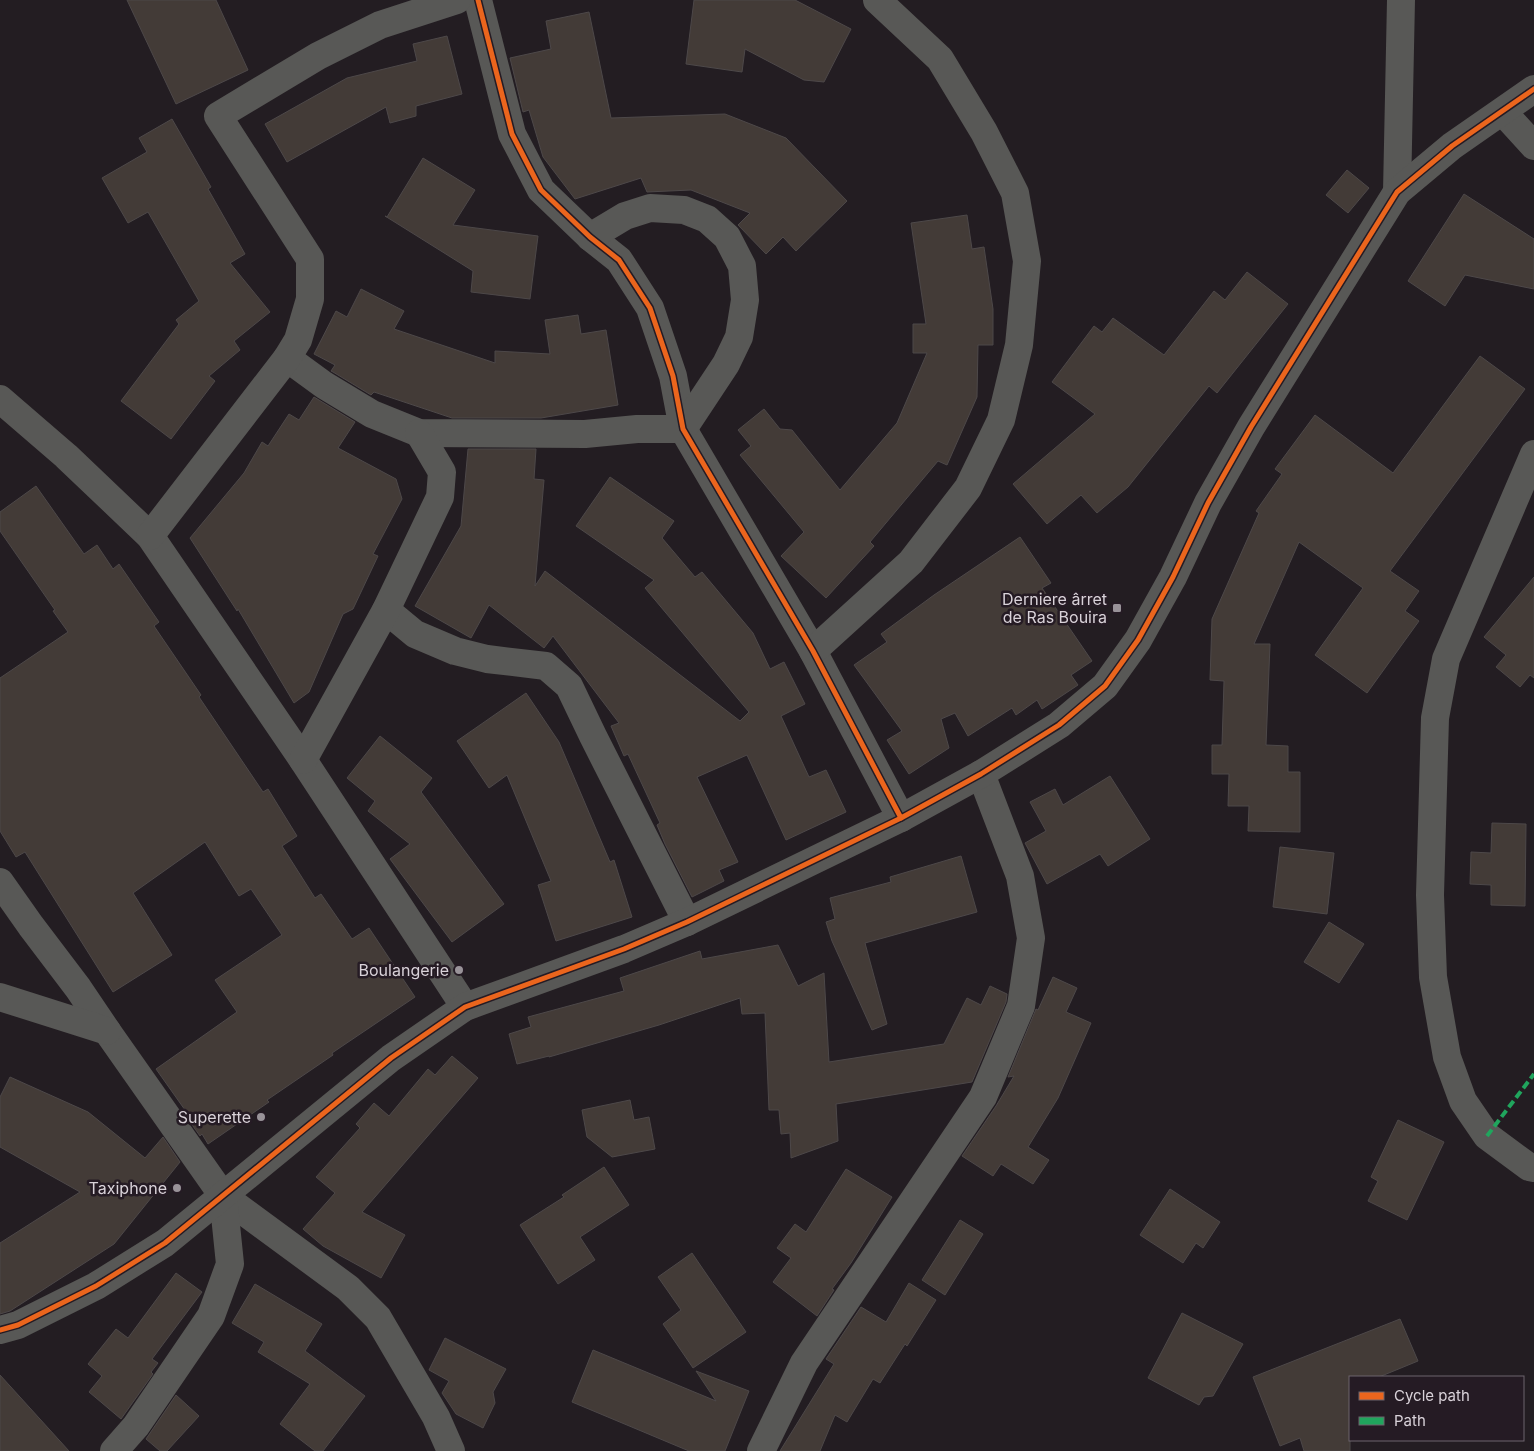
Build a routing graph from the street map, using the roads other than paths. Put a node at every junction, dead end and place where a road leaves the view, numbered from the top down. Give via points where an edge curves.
1 (457, 0) edge
2 (478, 0) edge
3 (877, 0) edge
4 (1401, 0) edge
5 (1534, 89) edge
6 (1502, 112) junction
7 (1534, 146) edge
8 (1397, 192) junction
9 (590, 237) junction
10 (287, 358) junction
11 (0, 400) edge
12 (683, 429) junction
13 (419, 434) junction
14 (1534, 454) edge
15 (150, 536) junction
16 (386, 610) junction
17 (813, 651) junction
18 (303, 760) junction
19 (981, 774) junction
20 (901, 818) junction
21 (0, 882) edge
22 (686, 922) junction
23 (0, 997) edge
24 (465, 1007) junction
25 (107, 1031) junction
26 (1534, 1168) edge
27 (223, 1196) junction
28 (0, 1330) edge
29 (114, 1451) edge
30 (451, 1451) edge
31 (761, 1451) edge

1 - 10 street via 380,25 318,56 218,116 310,259 310,300 298,340
2 - 9 street via 512,134 541,190
3 - 17 street via 940,59 984,132 1015,193 1027,261 1019,344 1001,420 968,488 911,562
4 - 8 street
5 - 6 street
6 - 7 street
6 - 8 street via 1452,146
8 - 19 street via 1251,427 1138,640 1105,686 1066,720
9 - 12 street via 619,260 650,308 673,376
9 - 12 street via 625,216 650,208 684,210 707,219 727,237 742,266 745,300 739,337 726,364
10 - 13 street via 372,414
10 - 15 street
11 - 15 street via 66,456
12 - 13 street via 585,434
12 - 17 street
13 - 16 street via 442,472 440,497
14 - 26 street via 1446,659 1435,718 1430,895 1433,977 1447,1057 1463,1101 1487,1136
15 - 18 street
16 - 18 street
16 - 22 street via 415,634 455,651 488,659 546,666 569,686
17 - 20 street
18 - 24 street
19 - 20 street
19 - 31 street via 1020,876 1031,938 1021,1006 983,1097 804,1363
20 - 22 street
21 - 25 street
22 - 24 street
23 - 25 street
24 - 27 street via 391,1058
25 - 27 street
27 - 28 street via 165,1243 96,1286 18,1325
27 - 29 street via 230,1264 211,1316 136,1426
27 - 30 street via 348,1288 378,1318 436,1417

